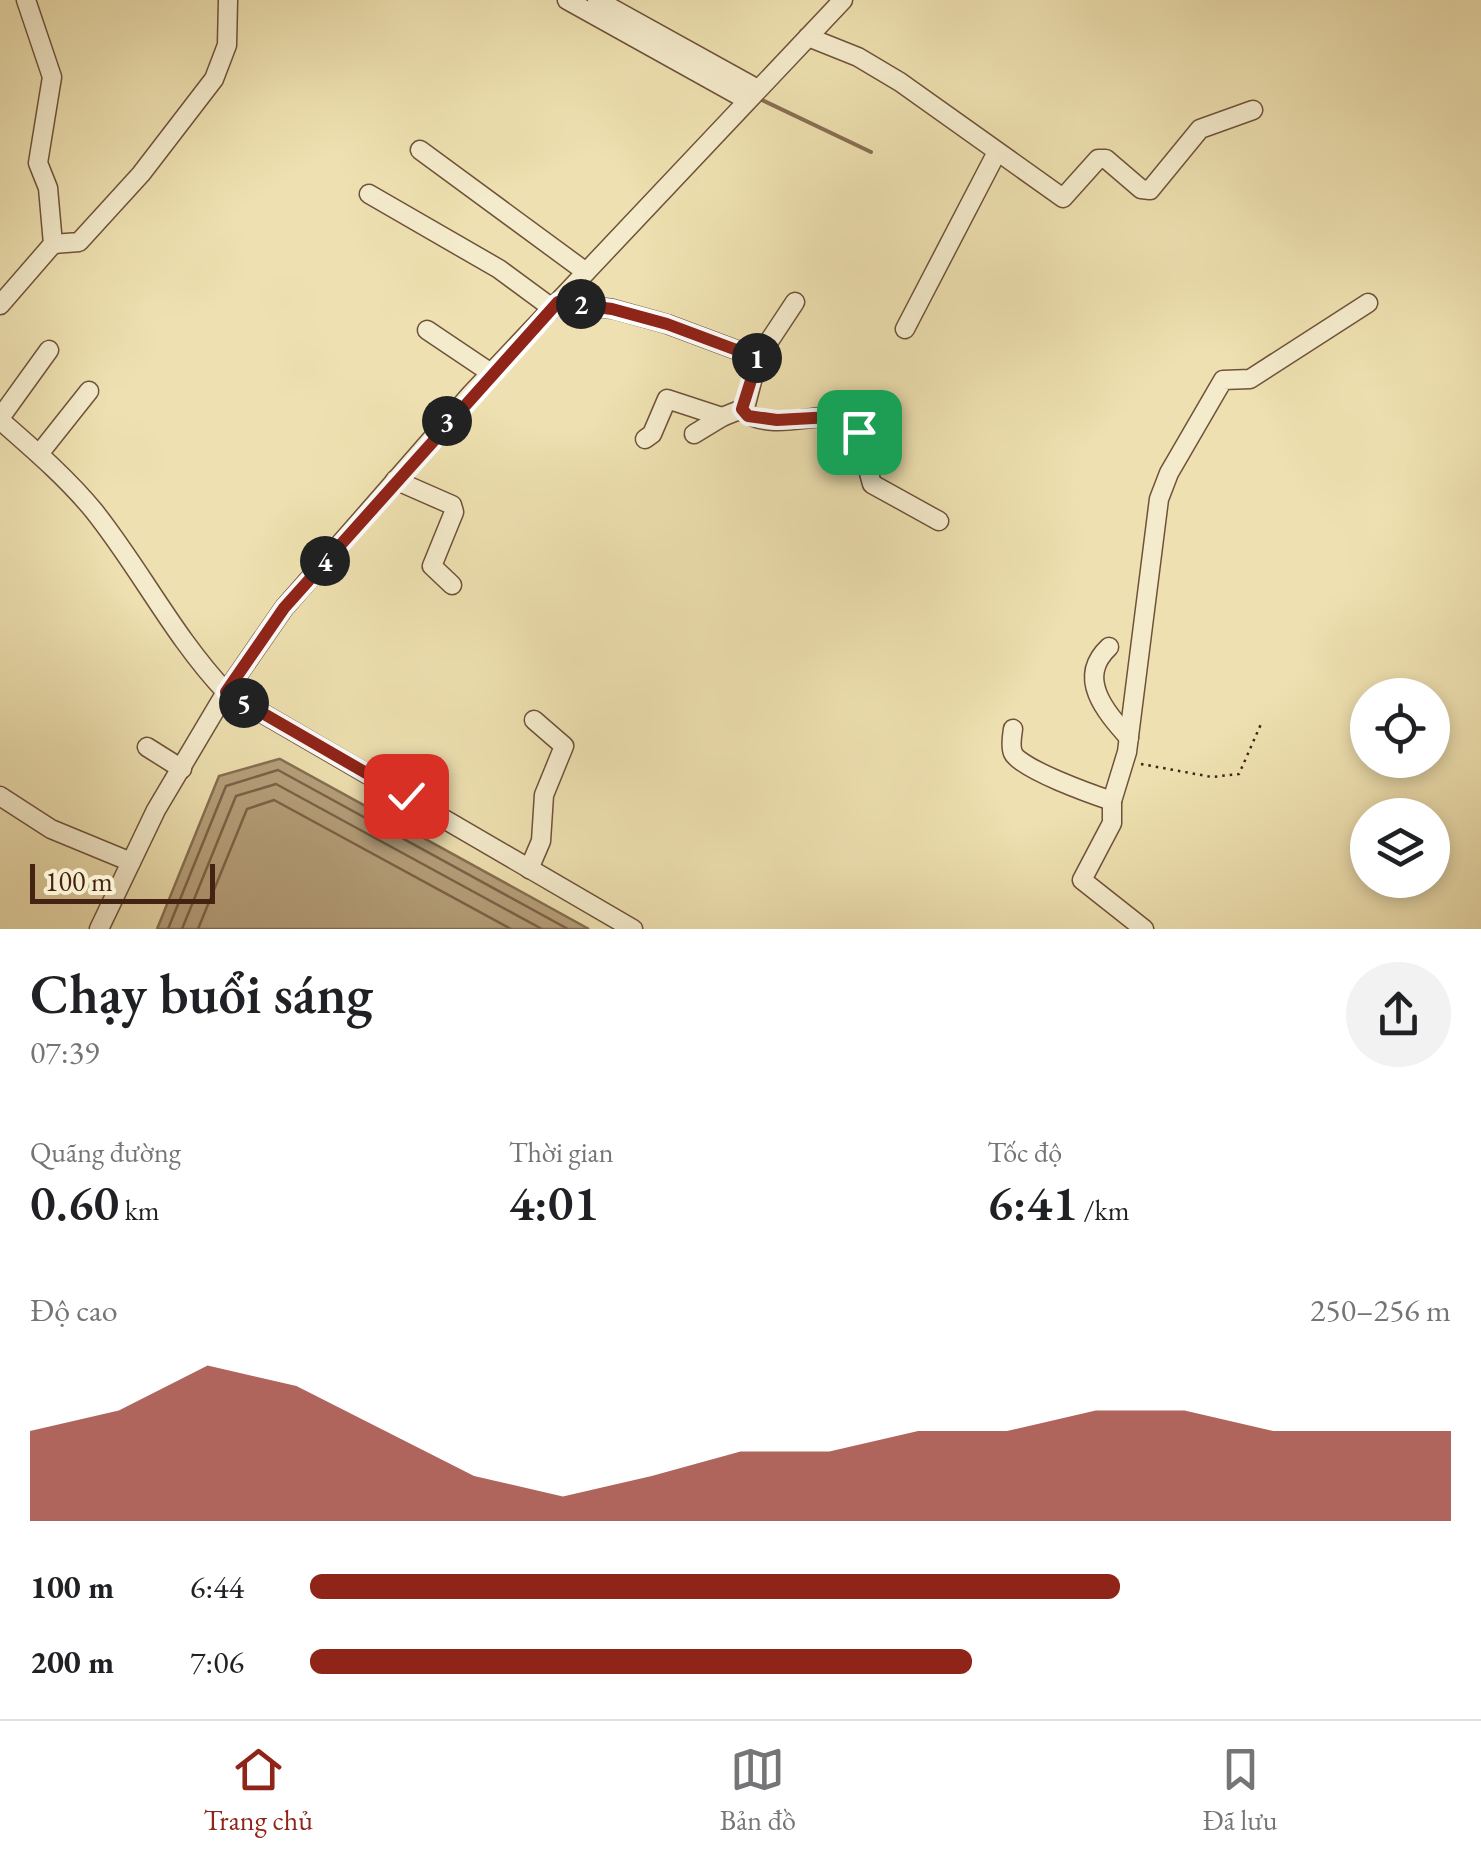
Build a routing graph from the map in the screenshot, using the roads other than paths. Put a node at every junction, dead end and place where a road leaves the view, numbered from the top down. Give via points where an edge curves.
1 (26, 0) edge
2 (228, 0) edge
3 (567, 0) edge
4 (597, 0) edge
5 (843, 0) edge
6 (808, 37) junction
7 (750, 94) junction
8 (1253, 110) dead end
9 (420, 150) dead end
10 (996, 152) junction
11 (368, 194) dead end
12 (53, 244) junction
13 (586, 272) junction
14 (795, 302) dead end
15 (1368, 303) dead end
16 (0, 305) edge
17 (555, 305) junction
18 (905, 329) dead end
19 (427, 330) dead end
20 (49, 350) dead end
21 (758, 358) junction
22 (491, 372) junction
23 (89, 391) dead end
24 (742, 409) junction
25 (722, 417) junction
26 (0, 419) edge
27 (694, 434) dead end
28 (645, 440) dead end
29 (39, 454) junction
30 (395, 480) junction
31 (938, 521) dead end
32 (452, 585) dead end
33 (1109, 647) dead end
34 (226, 692) junction
35 (534, 720) dead end
36 (1013, 729) dead end
37 (1129, 738) junction
38 (147, 748) dead end
39 (182, 769) junction
40 (0, 796) edge
41 (1112, 801) junction
42 (132, 862) junction
43 (529, 868) junction
44 (628, 928) edge
45 (99, 929) edge
46 (1144, 929) edge

1 - 12 street via 52,77 38,163 48,188
2 - 12 street via 227,45 214,80 79,242
3 - 7 street
4 - 7 street
5 - 6 street
6 - 7 street
6 - 10 street via 900,82
7 - 13 street
8 - 10 street via 1200,129 1150,190 1098,159 1063,198
9 - 13 street
10 - 18 street
11 - 17 street
12 - 16 street
13 - 17 street
14 - 21 street
15 - 37 street via 1250,378 1223,380 1168,472
17 - 21 street via 612,309
17 - 22 street
19 - 22 street
20 - 26 street
21 - 24 street
22 - 30 street
23 - 29 street
24 - 25 street
24 - 31 street via 756,419 854,418 872,484
25 - 27 street
25 - 28 street via 667,399
26 - 29 street
29 - 34 street via 96,514 194,657
30 - 32 street via 452,505 432,566
30 - 34 street via 284,608
33 - 37 street via 1092,674 1096,696
34 - 39 street
34 - 43 street
35 - 43 street via 564,746 544,795 540,841
36 - 41 street via 1020,763
37 - 41 street
38 - 39 street
39 - 42 street
40 - 42 street via 52,828
41 - 46 street via 1112,823 1082,880
42 - 45 street
43 - 44 street

